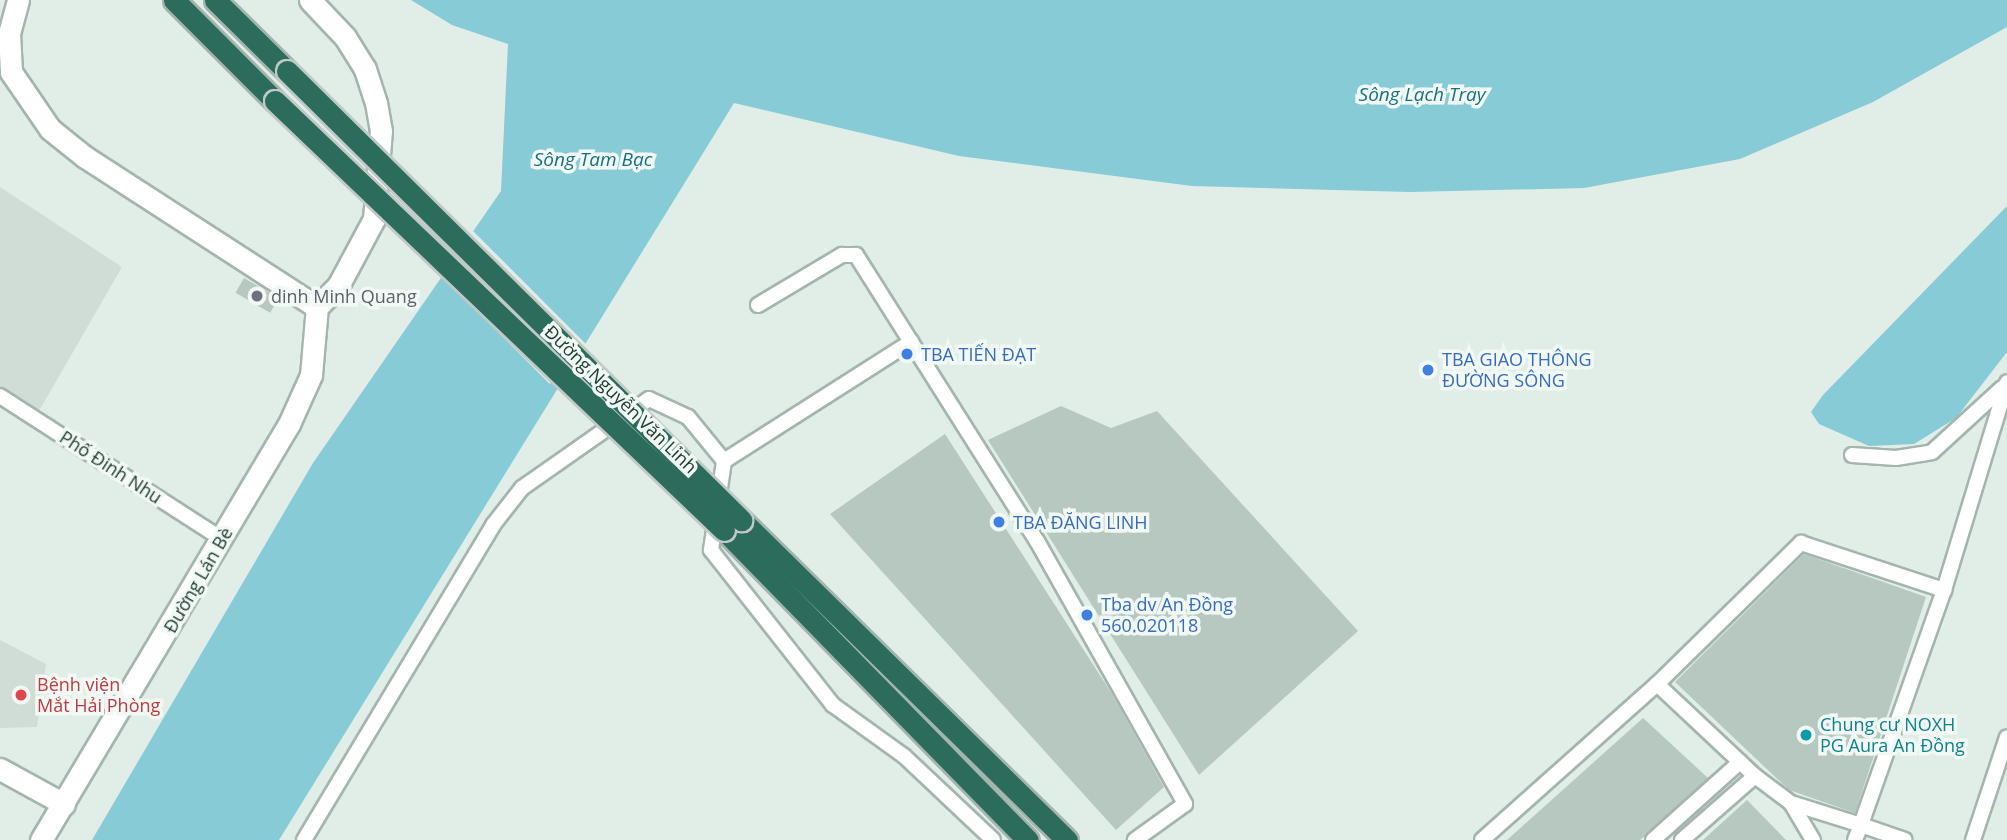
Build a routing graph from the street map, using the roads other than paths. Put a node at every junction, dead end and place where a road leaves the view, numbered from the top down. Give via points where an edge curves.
1 (18, 0) edge
2 (174, 0) edge
3 (215, 0) edge
4 (310, 0) edge
5 (758, 305) dead end
6 (317, 307) junction
7 (911, 342) junction
8 (2005, 384) edge
9 (0, 397) edge
10 (1852, 455) dead end
11 (724, 461) junction
12 (732, 525) junction
13 (222, 539) junction
14 (1944, 590) junction
15 (1657, 684) junction
16 (2007, 737) edge
17 (1740, 762) junction
18 (0, 769) edge
19 (1755, 776) junction
20 (1791, 803) junction
21 (64, 804) junction
22 (1861, 825) junction
23 (41, 840) edge
24 (304, 840) edge
25 (993, 840) edge
26 (1028, 840) edge
27 (1067, 840) edge
28 (1135, 840) edge
29 (1482, 840) edge
30 (1653, 840) edge
31 (1682, 840) edge
32 (1812, 840) edge
33 (1855, 840) edge
34 (1905, 840) edge
35 (1973, 840) edge

1 - 6 main road via 9,33 11,72 50,129 85,157
2 - 12 highway, Đường Nguyễn Văn Linh, bridge via 275,100
3 - 12 highway, Đường Nguyễn Văn Linh, bridge
4 - 6 main road via 345,37 365,69 381,131 374,219 338,286
5 - 7 street via 842,256 856,255
6 - 13 main road, Đường Lán Bè via 311,375 289,424
7 - 11 street
7 - 28 street via 1037,541 1185,804
8 - 10 street via 1932,452 1896,458
8 - 14 street
9 - 13 street, Phố Đinh Nhu
11 - 24 street via 688,417 649,398 522,488 464,571
11 - 25 street via 711,550 833,705 904,756
12 - 26 highway, Đường Nguyễn Văn Linh
12 - 27 highway, Đường Nguyễn Văn Linh
13 - 21 main road, Đường Lán Bè
14 - 15 street via 1801,544
14 - 22 street
15 - 17 street
15 - 29 street
16 - 35 street
17 - 19 street
17 - 30 street
18 - 21 main road
19 - 20 street
19 - 31 street
20 - 22 street
20 - 32 street
21 - 23 main road, Đường Lán Bè
22 - 33 street
22 - 34 street

